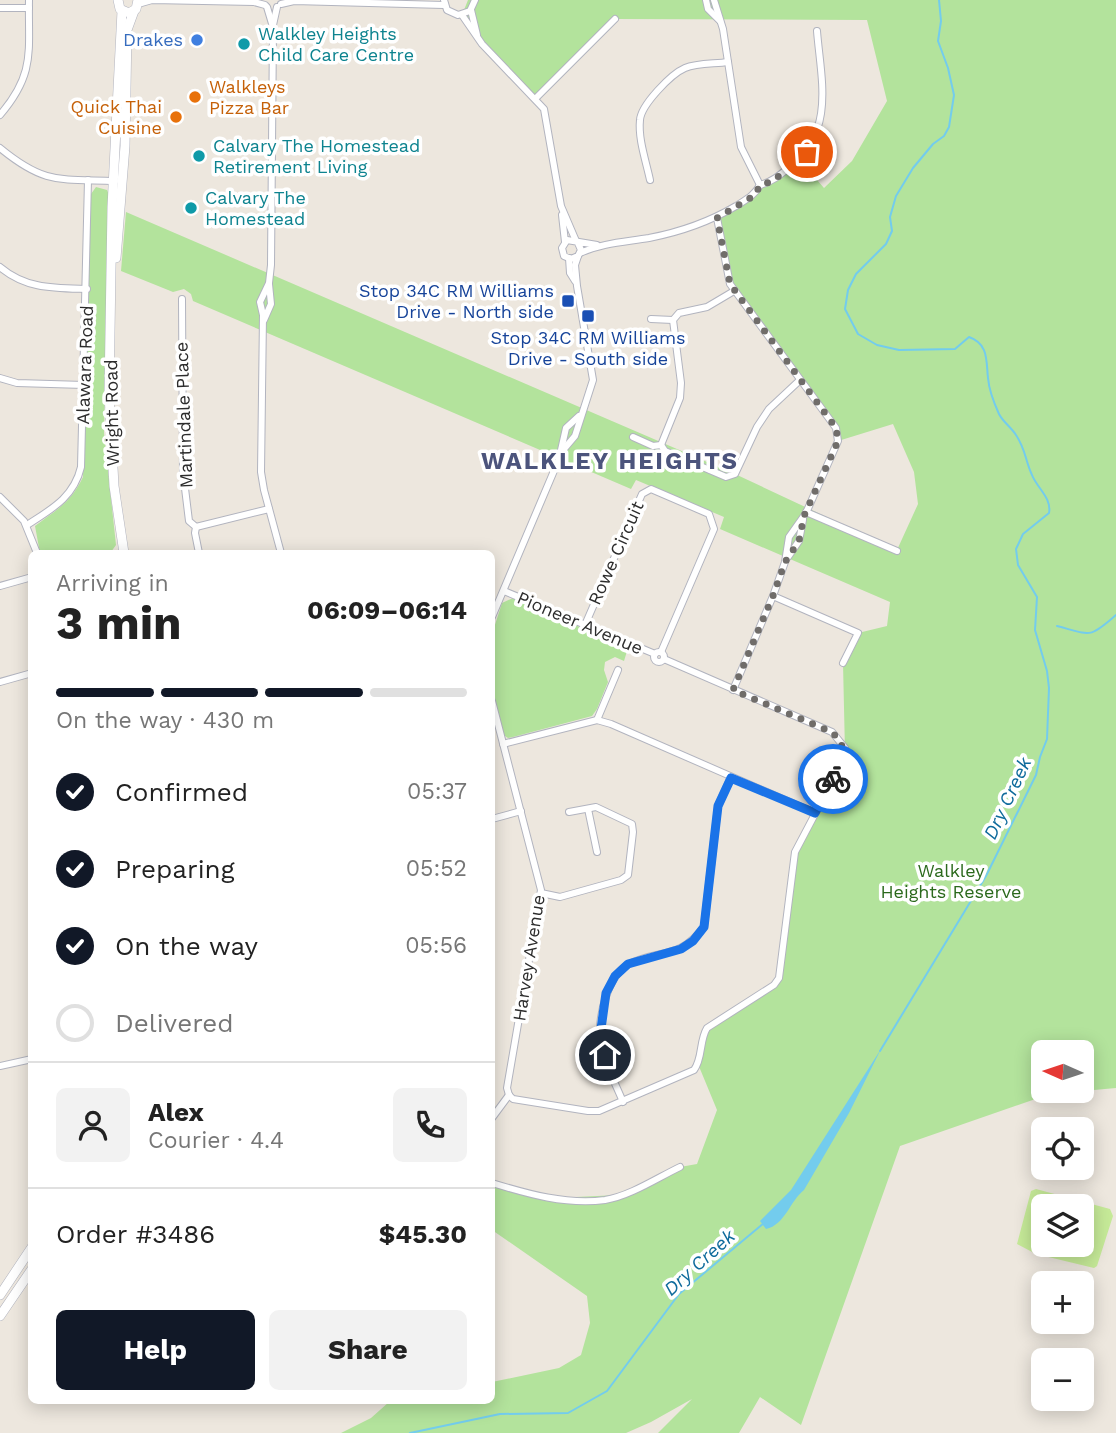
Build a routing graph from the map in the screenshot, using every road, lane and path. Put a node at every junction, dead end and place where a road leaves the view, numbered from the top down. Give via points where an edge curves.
1 (29, 0) edge
2 (117, 0) edge
3 (475, 0) edge
4 (706, 0) edge
5 (714, 0) edge
6 (444, 2) edge
7 (265, 4) edge
8 (280, 4) edge
9 (137, 5) edge
10 (0, 8) edge
11 (29, 9) junction
12 (471, 10) junction
13 (122, 11) junction
14 (462, 15) junction
15 (615, 19) dead end
16 (721, 22) junction
17 (273, 27) junction
18 (817, 31) dead end
19 (480, 40) junction
20 (728, 62) junction
21 (536, 98) junction
22 (0, 115) edge
23 (0, 148) edge
24 (88, 180) junction
25 (650, 180) dead end
26 (118, 181) junction
27 (760, 185) junction
28 (561, 206) junction
29 (717, 218) junction
30 (565, 242) junction
31 (577, 242) junction
32 (597, 245) junction
33 (579, 255) junction
34 (569, 258) junction
35 (0, 267) edge
36 (269, 283) junction
37 (577, 286) junction
38 (87, 289) junction
39 (734, 291) junction
40 (182, 299) dead end
41 (651, 320) dead end
42 (673, 320) junction
43 (262, 325) junction
44 (0, 378) edge
45 (800, 380) junction
46 (84, 385) junction
47 (633, 437) dead end
48 (661, 445) junction
49 (0, 498) edge
50 (270, 509) junction
51 (805, 514) junction
52 (27, 525) junction
53 (197, 527) junction
54 (36, 550) edge
55 (124, 550) edge
56 (198, 550) edge
57 (280, 550) edge
58 (897, 551) dead end
59 (785, 562) junction
60 (28, 579) edge
61 (0, 586) edge
62 (504, 591) junction
63 (773, 596) junction
64 (495, 610) edge
65 (585, 625) junction
66 (660, 655) junction
67 (843, 663) dead end
68 (618, 670) dead end
69 (28, 675) edge
70 (0, 682) edge
71 (733, 690) junction
72 (495, 713) edge
73 (597, 720) junction
74 (503, 744) junction
75 (731, 778) junction
76 (588, 809) junction
77 (521, 811) junction
78 (569, 812) dead end
79 (815, 813) junction
80 (495, 819) edge
81 (597, 852) dead end
82 (541, 893) junction
83 (28, 1060) edge
84 (0, 1066) edge
85 (509, 1095) junction
86 (623, 1102) junction
87 (495, 1114) edge
88 (680, 1167) dead end
89 (495, 1184) edge
90 (28, 1253) edge
91 (28, 1275) edge
92 (1, 1292) edge
93 (13, 1297) junction
94 (0, 1317) edge

1 - 11 street
2 - 13 main road
3 - 12 street
4 - 16 street
5 - 16 street
6 - 8 street
6 - 14 street via 450,12
7 - 8 street
7 - 9 street via 149,1
7 - 17 street
8 - 17 street
9 - 13 main road
9 - 26 main road, Wright Road via 127,30
10 - 11 street
11 - 22 street via 26,75
12 - 14 street
12 - 19 street
13 - 26 main road, Wright Road
14 - 19 street
15 - 21 street
16 - 20 street
17 - 36 street
18 - 27 street via 823,111 817,132 807,152 773,181
19 - 21 street
20 - 25 street via 687,67 644,107 640,129
20 - 27 street via 741,147
21 - 28 street via 545,113
23 - 24 street via 35,174
24 - 26 street
24 - 38 street, Alawara Road
26 - 55 main road, Wright Road via 112,207 110,431
27 - 29 street via 755,195
28 - 30 street
28 - 31 street
29 - 32 street via 670,233
29 - 39 street
30 - 31 street
30 - 34 street via 562,250
31 - 32 street
31 - 33 street
32 - 33 street
33 - 34 street
33 - 37 street
34 - 37 street
35 - 38 street via 34,286
36 - 43 street via 271,304
36 - 43 street via 260,302
37 - 62 street via 593,376 591,390 575,436 562,450
38 - 46 street, Alawara Road
39 - 42 street via 707,307 679,313
39 - 45 street
40 - 53 street, Martindale Place via 183,472 190,521
41 - 42 street
42 - 48 street via 680,398
43 - 50 street via 261,472
44 - 46 street via 17,383
45 - 48 street via 769,409 735,474 726,477
45 - 51 street via 836,428 838,441
46 - 52 street, Alawara Road via 81,467 75,485 62,502
47 - 48 street
49 - 52 street
50 - 53 street
50 - 57 street
51 - 58 street
51 - 59 street via 799,541
51 - 59 street via 789,537
52 - 54 street
53 - 56 street, Martindale Place
59 - 63 street
60 - 61 street
62 - 64 street
62 - 65 street, Pioneer Avenue
63 - 67 street via 858,633
63 - 71 street
65 - 66 street, Pioneer Avenue
65 - 66 street, Rowe Circuit via 642,494 651,489 709,514 714,529
66 - 71 street, Pioneer Avenue
68 - 73 street
69 - 70 street
71 - 79 street, Pioneer Avenue via 832,732 845,748 843,761
72 - 74 street, Harvey Avenue
73 - 74 street
73 - 75 street
74 - 77 street, Harvey Avenue
75 - 79 street
75 - 86 street via 718,806 704,927 681,949 628,964 606,993 600,1036
76 - 78 street
76 - 81 street
76 - 82 street via 596,807 632,824 628,875 560,897
77 - 80 street
77 - 82 street, Harvey Avenue
79 - 86 street via 795,852 778,981 707,1028 694,1070
82 - 85 street, Harvey Avenue
83 - 84 street
85 - 86 street via 588,1111
85 - 87 street
88 - 89 street via 604,1199 563,1200
90 - 92 main road
91 - 93 main road
92 - 93 street
93 - 94 main road

